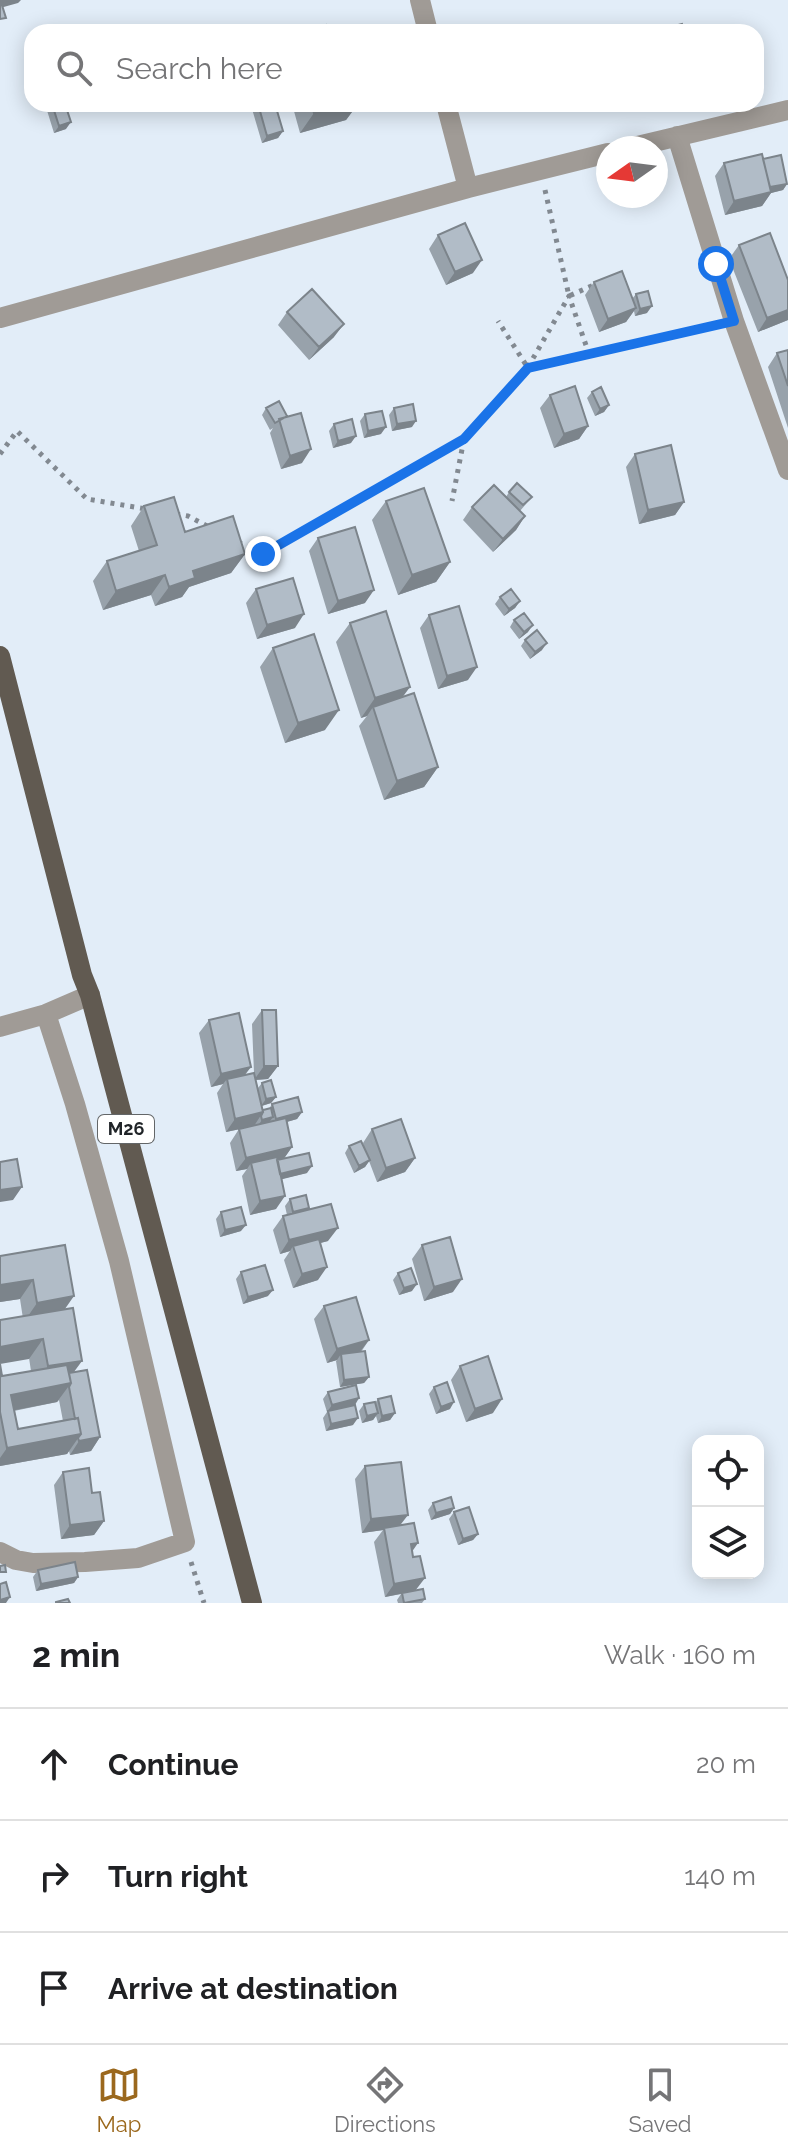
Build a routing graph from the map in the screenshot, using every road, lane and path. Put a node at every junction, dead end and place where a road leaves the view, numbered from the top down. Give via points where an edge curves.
1 (420, 0) edge
2 (426, 24) edge
3 (788, 110) edge
4 (448, 112) edge
5 (677, 136) junction
6 (668, 138) edge
7 (596, 156) edge
8 (541, 170) junction
9 (468, 188) junction
10 (597, 284) edge
11 (569, 296) junction
12 (0, 318) edge
13 (498, 321) dead end
14 (734, 321) junction
15 (589, 354) junction
16 (528, 368) junction
17 (464, 439) junction
18 (0, 454) edge
19 (788, 470) edge
20 (452, 501) dead end
21 (159, 511) edge
22 (173, 514) edge
23 (213, 529) edge
24 (226, 535) edge
25 (0, 656) edge
26 (90, 995) junction
27 (46, 1014) junction
28 (0, 1027) edge
29 (185, 1542) junction
30 (0, 1552) edge
31 (204, 1603) edge
32 (252, 1603) edge

1 - 2 street
3 - 5 street
4 - 9 street
5 - 6 street
5 - 14 street
7 - 8 street
8 - 9 street
8 - 11 path
9 - 12 street
10 - 11 path
11 - 15 path
11 - 16 path
13 - 16 path
14 - 15 path
14 - 19 street
15 - 16 path
16 - 17 path
17 - 20 path
17 - 24 path via 263,554
18 - 21 path via 17,431 87,499
22 - 23 path
25 - 26 main road, M26
26 - 27 street
26 - 32 main road, M26
27 - 28 street
27 - 29 street via 119,1261
29 - 30 street via 138,1558 85,1562 33,1563
29 - 31 path

